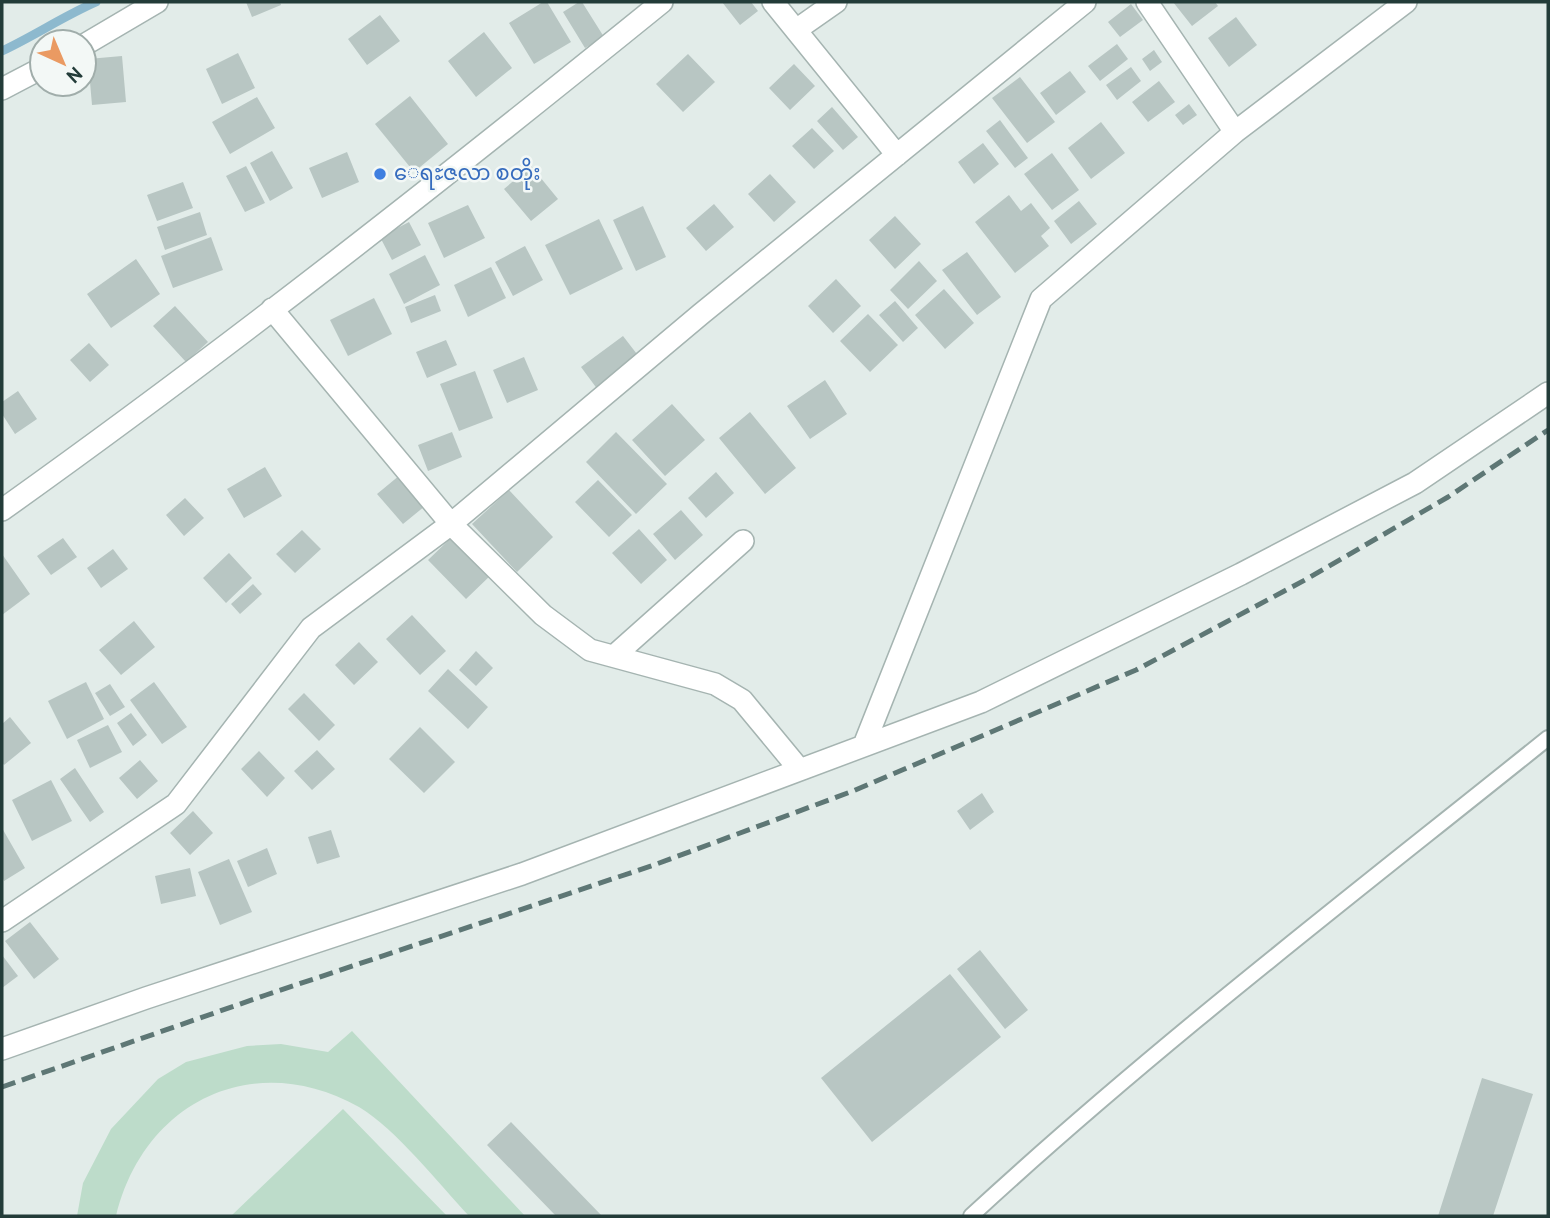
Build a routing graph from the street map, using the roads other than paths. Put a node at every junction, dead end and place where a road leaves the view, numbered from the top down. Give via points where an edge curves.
1 (157, 2) edge
2 (662, 2) edge
3 (773, 2) edge
4 (836, 2) edge
5 (1085, 2) edge
6 (1147, 2) edge
7 (1406, 2) edge
8 (796, 30) junction
9 (98, 37) edge
10 (28, 75) edge
11 (2, 89) edge
12 (1236, 132) junction
13 (897, 155) junction
14 (272, 309) junction
15 (1548, 393) edge
16 (2, 510) edge
17 (451, 524) junction
18 (743, 541) dead end
19 (614, 656) junction
20 (1548, 738) edge
21 (864, 745) junction
22 (799, 769) junction
23 (2, 921) edge
24 (2, 1049) edge
25 (971, 1216) edge

1 - 9 street
2 - 14 street
3 - 8 street
4 - 8 street
5 - 13 street
6 - 12 street
7 - 12 street
8 - 13 street
10 - 11 street
12 - 21 street via 1041,299
13 - 17 street
14 - 16 street
14 - 17 street
15 - 21 street via 1415,483 1241,574 981,702
17 - 19 street via 543,615 590,650
17 - 23 street via 311,628 176,804
18 - 19 street
19 - 22 street via 715,684 742,700
20 - 25 lane via 1225,997
21 - 22 street
22 - 24 street via 522,874

